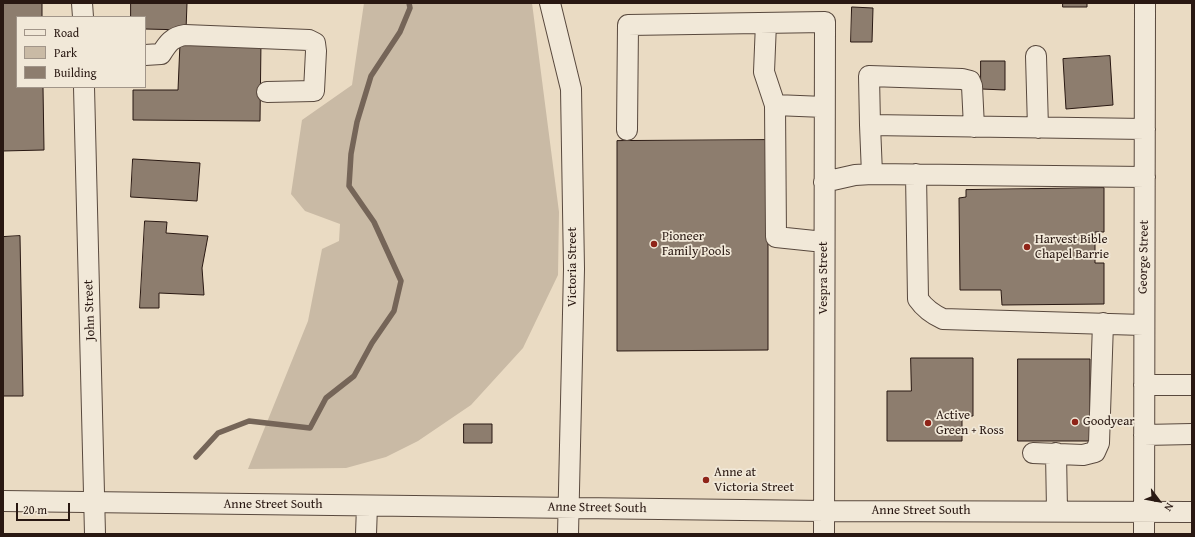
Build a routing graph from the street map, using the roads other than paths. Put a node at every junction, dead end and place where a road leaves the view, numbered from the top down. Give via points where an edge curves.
1 (82, 3) edge
2 (550, 3) edge
3 (1145, 3) edge
4 (83, 16) edge
5 (766, 23) junction
6 (146, 55) edge
7 (1036, 56) dead end
8 (84, 88) edge
9 (267, 92) dead end
10 (775, 106) junction
11 (824, 107) junction
12 (870, 125) junction
13 (974, 127) junction
14 (1038, 128) junction
15 (1145, 129) junction
16 (627, 130) dead end
17 (872, 174) junction
18 (916, 174) junction
19 (1145, 177) junction
20 (824, 182) junction
21 (824, 242) junction
22 (1104, 323) junction
23 (1143, 325) junction
24 (1144, 385) junction
25 (1192, 385) edge
26 (1192, 434) edge
27 (1144, 435) junction
28 (1033, 453) dead end
29 (1056, 454) junction
30 (3, 501) edge
31 (95, 502) junction
32 (367, 506) junction
33 (568, 507) junction
34 (1057, 510) junction
35 (824, 511) junction
36 (1144, 512) junction
37 (1192, 512) edge
38 (95, 534) edge
39 (366, 534) edge
40 (568, 534) edge
41 (824, 534) edge
42 (1144, 534) edge

1 - 4 street
2 - 33 street, Victoria Street via 571,89 574,269
3 - 15 street, George Street
5 - 10 street via 764,72
5 - 11 street, Vespra Street via 825,22
5 - 16 street via 628,25
6 - 9 street via 161,54 168,42 185,35 309,40 315,43 314,91
7 - 14 street
8 - 31 street, John Street
10 - 11 street
10 - 21 street via 776,237
11 - 20 street, Vespra Street
12 - 13 street
12 - 13 street via 869,76 970,81
12 - 17 street
13 - 14 street
14 - 15 street
15 - 19 street, George Street
17 - 18 street
17 - 20 street
18 - 19 street
18 - 22 street via 918,299 927,310 943,319
19 - 23 street, George Street
20 - 21 street, Vespra Street
21 - 35 street, Vespra Street
22 - 23 street
22 - 29 street via 1099,443 1095,452 1083,455
23 - 24 street, George Street
24 - 25 street
24 - 27 street, George Street
26 - 27 street
27 - 36 street, George Street
28 - 29 street
29 - 34 street
30 - 31 street, Anne Street South
31 - 32 street, Anne Street South
31 - 38 street, John Street
32 - 33 street, Anne Street South
32 - 39 street
33 - 35 street, Anne Street South
33 - 40 street, Victoria Street
34 - 35 street, Anne Street South
34 - 36 street, Anne Street South
35 - 41 street, Vespra Street
36 - 37 street, Anne Street South
36 - 42 street, George Street

